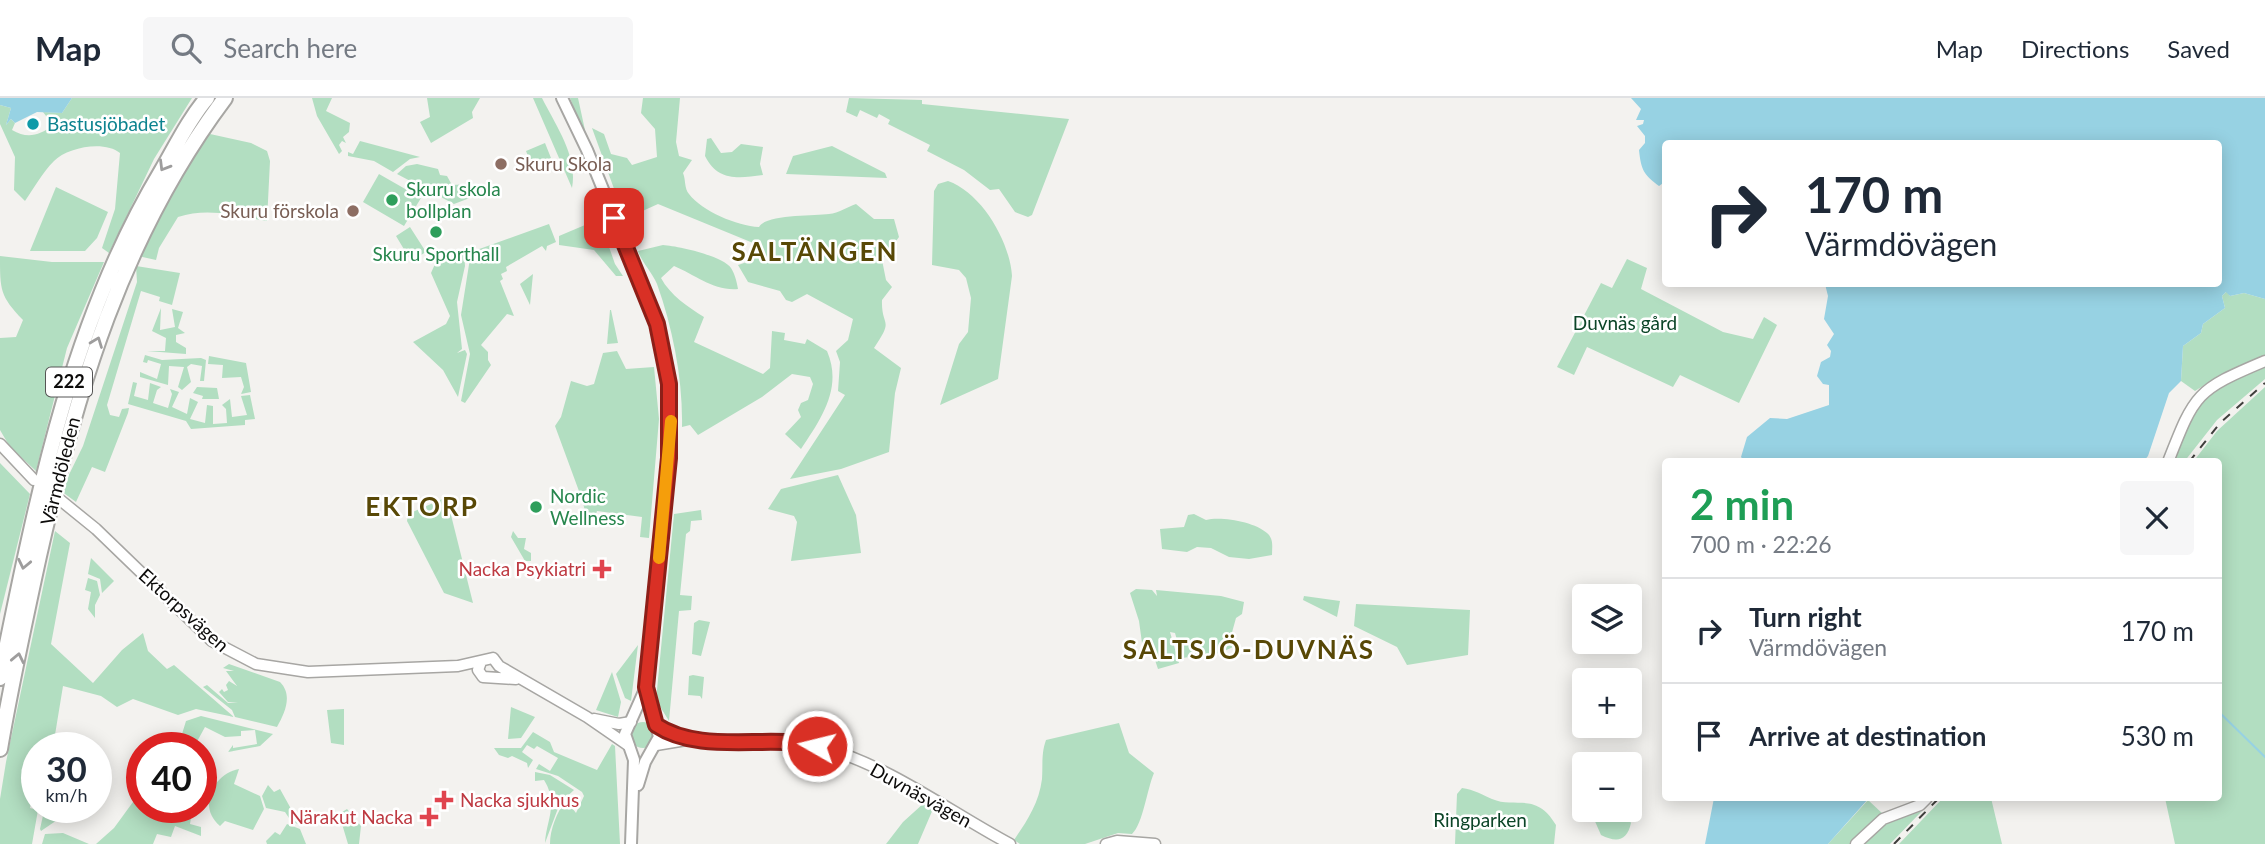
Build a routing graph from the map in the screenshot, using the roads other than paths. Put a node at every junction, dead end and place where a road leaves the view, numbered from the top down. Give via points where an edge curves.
1 (563, 98) edge
2 (211, 102) edge
3 (2265, 360) edge
4 (0, 444) edge
5 (2170, 458) edge
6 (34, 480) dead end
7 (59, 499) dead end
8 (481, 662) junction
9 (458, 666) junction
10 (498, 671) junction
11 (480, 674) junction
12 (0, 678) edge
13 (646, 687) junction
14 (587, 717) junction
15 (631, 722) junction
16 (656, 725) junction
17 (705, 739) junction
18 (629, 746) junction
19 (655, 747) junction
20 (0, 749) edge
21 (1924, 801) edge
22 (632, 830) junction
23 (631, 844) edge
24 (1010, 844) edge
25 (1106, 844) edge
26 (1155, 844) edge
27 (1856, 844) edge

1 - 13 main road via 650,305 669,384 669,458
2 -> 12 highway, Värmdöleden / 222 via 137,213 76,359 38,500
20 -> 2 highway, Värmdöleden / 222 via 56,481 87,367 131,258
3 - 5 street via 2196,398
4 - 6 street
7 - 9 street, Ektorpsvägen via 212,641 243,659 296,672
8 - 9 street, Ektorpsvägen
8 - 10 street via 493,658
8 - 11 street
9 - 11 street, Ektorpsvägen
10 - 11 street, Ektorpsvägen via 490,679
10 - 14 street
13 - 15 main road
13 - 16 main road
14 - 15 street
14 - 18 street
15 - 16 main road via 643,718
15 - 18 main road via 625,734
16 - 17 street, Duvnäsvägen via 669,733
16 - 19 main road
17 - 19 street, Duvnäsvägen via 667,741
17 - 24 street, Duvnäsvägen via 798,743 849,755
18 - 19 main road via 641,752
18 - 22 main road via 634,760
19 - 22 main road via 640,774
21 - 27 street via 1883,819
22 - 23 main road
25 - 26 street

